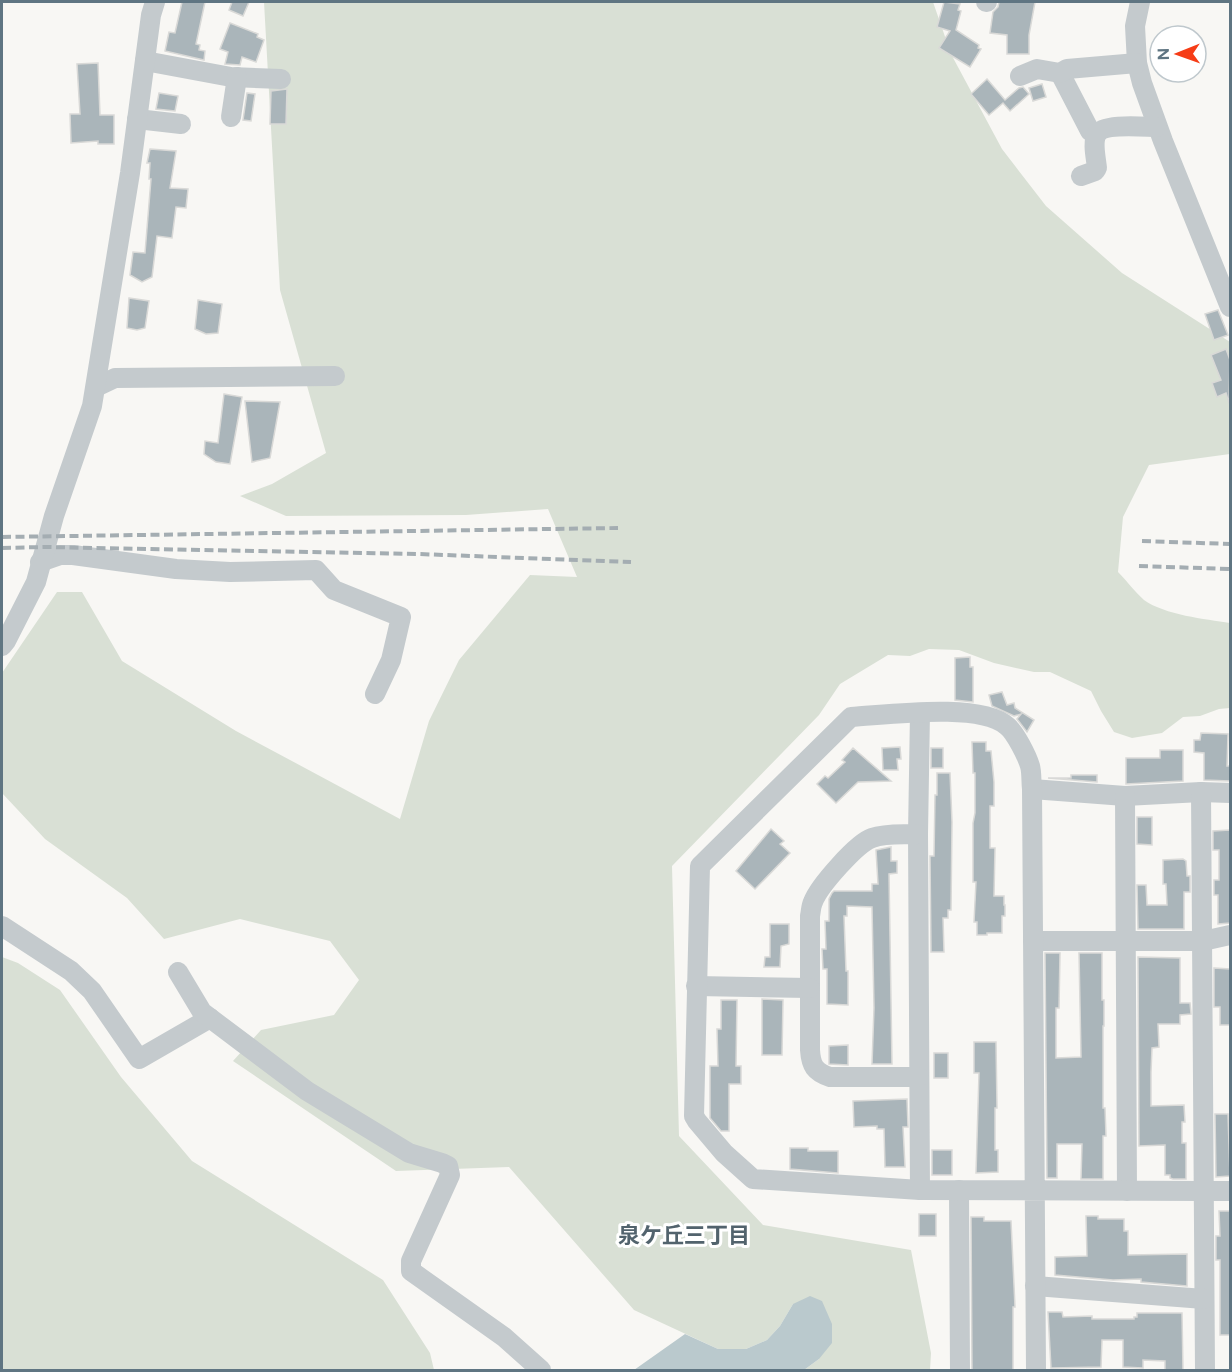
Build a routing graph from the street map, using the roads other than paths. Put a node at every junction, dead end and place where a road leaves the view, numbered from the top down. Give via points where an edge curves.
1 (154, 2) edge
2 (1140, 2) edge
3 (145, 61) junction
4 (1137, 63) junction
5 (1060, 73) junction
6 (1020, 76) dead end
7 (237, 77) junction
8 (281, 79) dead end
9 (231, 117) dead end
10 (137, 119) junction
11 (180, 124) dead end
12 (1157, 127) junction
13 (1096, 135) junction
14 (1081, 176) dead end
15 (1230, 307) edge
16 (335, 376) dead end
17 (96, 387) junction
18 (40, 562) junction
19 (2, 646) edge
20 (375, 694) dead end
21 (920, 713) junction
22 (1032, 789) junction
23 (1201, 792) junction
24 (1230, 793) edge
25 (1125, 796) junction
26 (918, 834) junction
27 (2, 926) edge
28 (1230, 935) edge
29 (1033, 941) junction
30 (1127, 941) junction
31 (1203, 941) junction
32 (178, 972) dead end
33 (696, 986) junction
34 (810, 988) junction
35 (210, 1018) junction
36 (919, 1077) junction
37 (920, 1190) junction
38 (959, 1190) junction
39 (1035, 1190) junction
40 (1127, 1191) junction
41 (1204, 1191) junction
42 (1230, 1191) edge
43 (1035, 1286) junction
44 (1204, 1299) junction
45 (541, 1371) edge
46 (960, 1371) edge
47 (1036, 1371) edge
48 (1205, 1371) edge

1 - 3 street
2 - 4 street via 1135,26
3 - 7 street
3 - 10 street
4 - 5 street via 1067,69
4 - 12 street
5 - 6 street via 1037,69
5 - 13 street
7 - 8 street
7 - 9 street
10 - 11 street
10 - 17 street
12 - 13 street via 1109,127
12 - 15 street
13 - 14 street via 1095,171
16 - 17 street via 115,378
17 - 18 street
18 - 19 street via 36,582
18 - 20 street via 73,555 176,569 316,570 334,590 401,617 391,660
21 - 22 street via 963,711 1007,726 1030,767
21 - 26 street
21 - 33 street via 851,717 700,866
22 - 25 street
22 - 29 street
23 - 24 street
23 - 25 street
23 - 31 street
25 - 30 street
26 - 34 street via 867,840 821,888 810,916
26 - 36 street
27 - 35 street via 71,971 92,991 139,1059
28 - 31 street
29 - 30 street
29 - 39 street
30 - 31 street
30 - 40 street
31 - 41 street
32 - 35 street via 202,1012
33 - 34 street
33 - 37 street via 694,1116 724,1153 753,1179
34 - 36 street via 811,1064 818,1073 830,1077
35 - 45 street via 307,1091 409,1153 448,1166 450,1175 411,1261 411,1271 504,1337
36 - 37 street
37 - 38 street
38 - 39 street
38 - 46 street
39 - 40 street
39 - 43 street
40 - 41 street
41 - 42 street
41 - 44 street
43 - 44 street
43 - 47 street
44 - 48 street

